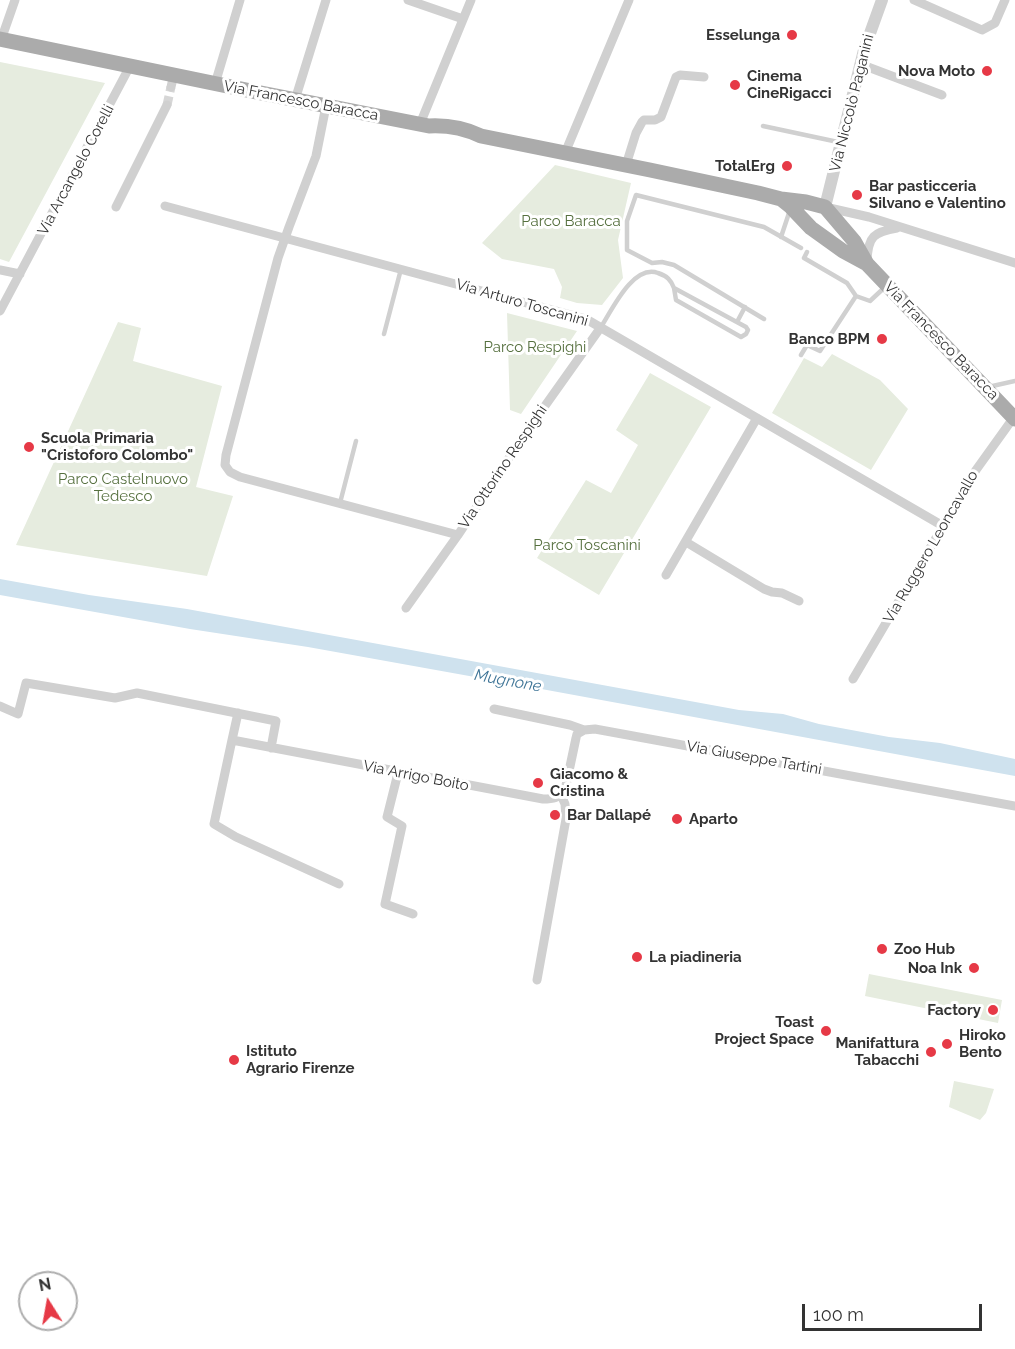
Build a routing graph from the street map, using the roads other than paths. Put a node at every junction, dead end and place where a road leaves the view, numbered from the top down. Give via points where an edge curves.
1 (15, 0) edge
2 (240, 0) edge
3 (326, 0) edge
4 (408, 0) edge
5 (471, 0) edge
6 (629, 0) edge
7 (882, 0) edge
8 (914, 0) edge
9 (1005, 0) edge
10 (463, 19) junction
11 (1, 40) edge
12 (860, 64) junction
13 (130, 66) junction
14 (704, 77) dead end
15 (215, 84) junction
16 (942, 96) dead end
17 (295, 100) junction
18 (167, 105) tunnel mouth
19 (326, 106) junction
20 (425, 125) junction
21 (763, 126) dead end
22 (841, 143) junction
23 (565, 153) junction
24 (626, 165) junction
25 (786, 203) junction
26 (165, 206) dead end
27 (116, 207) dead end
28 (825, 207) junction
29 (900, 228) junction
30 (781, 237) junction
31 (285, 238) junction
32 (801, 248) dead end
33 (807, 252) dead end
34 (657, 263) junction
35 (1015, 263) edge
36 (867, 264) junction
37 (401, 269) junction
38 (0, 270) edge
39 (656, 272) junction
40 (20, 274) junction
41 (887, 285) junction
42 (674, 288) junction
43 (856, 296) junction
44 (745, 307) junction
45 (0, 311) edge
46 (764, 319) dead end
47 (736, 322) junction
48 (601, 327) junction
49 (384, 334) dead end
50 (801, 355) dead end
51 (1014, 382) edge
52 (986, 388) junction
53 (757, 418) junction
54 (1014, 418) edge
55 (356, 441) dead end
56 (340, 503) junction
57 (943, 526) junction
58 (458, 535) junction
59 (686, 542) junction
60 (666, 575) dead end
61 (799, 601) dead end
62 (406, 608) dead end
63 (853, 679) dead end
64 (0, 706) edge
65 (494, 709) dead end
66 (237, 713) junction
67 (584, 730) junction
68 (232, 740) junction
69 (271, 748) junction
70 (398, 772) junction
71 (561, 795) junction
72 (1015, 806) edge
73 (339, 885) dead end
74 (413, 914) dead end
75 (537, 980) dead end

1 - 11 street
2 - 15 street
3 - 17 street
4 - 10 street
5 - 10 street
6 - 23 street
7 - 12 street, Via Niccolò Paganini
8 - 9 street via 982,30 995,22
10 - 20 street
11 - 13 main road, Via Francesco Baracca
12 - 16 street
12 - 22 street, Via Niccolò Paganini
13 - 15 main road, Via Francesco Baracca via 172,81
13 - 40 street, Via Arcangelo Corelli
14 - 24 street via 676,77 661,117 644,120 639,126
15 - 17 main road, Via Francesco Baracca
17 - 19 main road, Via Francesco Baracca
18 - 27 street
19 - 20 main road, Via Francesco Baracca
19 - 31 street via 316,156
20 - 23 main road, Via Francesco Baracca via 461,128 481,136
21 - 22 lane
22 - 28 street, Via Niccolò Paganini
23 - 24 main road, Via Francesco Baracca
24 - 25 main road, Via Francesco Baracca via 758,193
25 - 28 main road, Via Francesco Baracca via 813,215
25 - 30 lane
25 - 36 main road, Via Francesco Baracca via 811,228
26 - 31 street, Via Arturo Toscanini
28 - 29 street, Via Francesco Baracca
28 - 36 main road, Via Francesco Baracca via 854,241
29 - 35 street, Via Francesco Baracca
29 - 36 street via 871,238
30 - 32 lane
30 - 34 lane via 764,226 636,195 627,220 627,250
31 - 37 street, Via Arturo Toscanini
31 - 56 street via 225,465 240,477
33 - 43 lane via 804,258 847,283
34 - 39 lane
34 - 44 lane via 674,265
36 - 41 main road, Via Francesco Baracca
37 - 48 street, Via Arturo Toscanini via 579,316
37 - 49 lane
38 - 40 street
39 - 42 lane via 670,280
39 - 48 lane via 633,280
40 - 45 street, Via Arcangelo Corelli
41 - 43 lane via 870,302
41 - 52 main road, Via Francesco Baracca
42 - 47 lane
42 - 47 lane via 676,300 744,336 748,330
43 - 50 lane via 820,351 807,345
44 - 46 lane
44 - 47 lane
48 - 53 street, Via Arturo Toscanini
48 - 58 street, Via Ottorino Respighi
51 - 52 lane
52 - 54 main road, Via Francesco Baracca
53 - 57 street, Via Arturo Toscanini
53 - 59 street
54 - 57 street, Via Ruggero Leoncavallo via 976,470
55 - 56 lane
56 - 58 street
57 - 63 street, Via Ruggero Leoncavallo
58 - 62 street, Via Ottorino Respighi
59 - 60 street
59 - 61 street via 764,589
64 - 66 street via 18,714 26,683 116,698 137,693
65 - 67 street, Via Giuseppe Tartini
66 - 68 street
66 - 69 street via 276,721
67 - 71 street via 577,734
67 - 72 street, Via Giuseppe Tartini
68 - 69 street, Via Arrigo Boito
68 - 73 street via 214,824
69 - 70 street, Via Arrigo Boito
70 - 71 street, Via Arrigo Boito via 543,799
70 - 74 street via 387,817 402,826 385,904
71 - 75 street via 566,819

